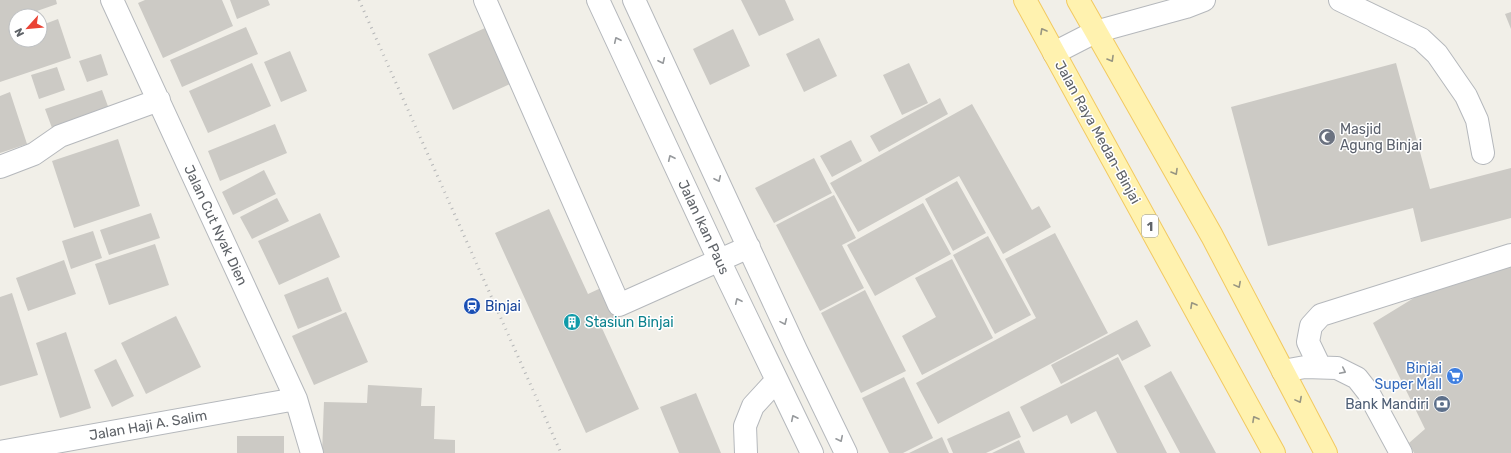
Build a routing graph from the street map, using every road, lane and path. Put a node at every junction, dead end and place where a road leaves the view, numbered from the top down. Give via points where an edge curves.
1 (112, 0) edge
2 (485, 0) edge
3 (598, 0) edge
4 (634, 0) edge
5 (1025, 0) edge
6 (1078, 0) edge
7 (1204, 0) edge
8 (1340, 0) edge
9 (1095, 32) junction
10 (1054, 53) junction
11 (159, 100) junction
12 (1483, 153) dead end
13 (0, 167) edge
14 (749, 247) junction
15 (1511, 255) edge
16 (719, 260) junction
17 (1320, 367) junction
18 (1283, 371) junction
19 (776, 381) junction
20 (296, 399) junction
21 (0, 452) edge
22 (312, 453) edge
23 (746, 453) edge
24 (812, 453) edge
25 (846, 453) edge
26 (1274, 453) edge
27 (1326, 453) edge
28 (1400, 453) edge

1 - 11 street, Jalan Cut Nyak Dien
2 - 16 street via 618,305
16 -> 3 street, Jalan Ikan Paus
4 -> 14 street
10 -> 5 main road, Jalan Raya Medan-Binjai / 1
6 - 9 main road
7 - 9 street
8 - 12 street via 1421,39 1437,54 1466,96 1477,120
9 - 10 street
9 -> 18 main road via 1212,236
26 -> 10 main road, Jalan Raya Medan-Binjai / 1
11 - 13 street via 60,136 34,154
11 - 20 street, Jalan Cut Nyak Dien
14 - 16 street
14 -> 25 street
15 - 17 street via 1321,315 1311,326 1308,342
19 -> 16 street, Jalan Ikan Paus
17 - 18 street
17 -> 28 street via 1337,368 1357,378 1368,392
18 -> 27 main road
19 - 23 street via 753,406 745,426
24 -> 19 street, Jalan Ikan Paus
20 - 21 street, Jalan Haji A. Salim
20 - 22 street, Jalan Cut Nyak Dien

